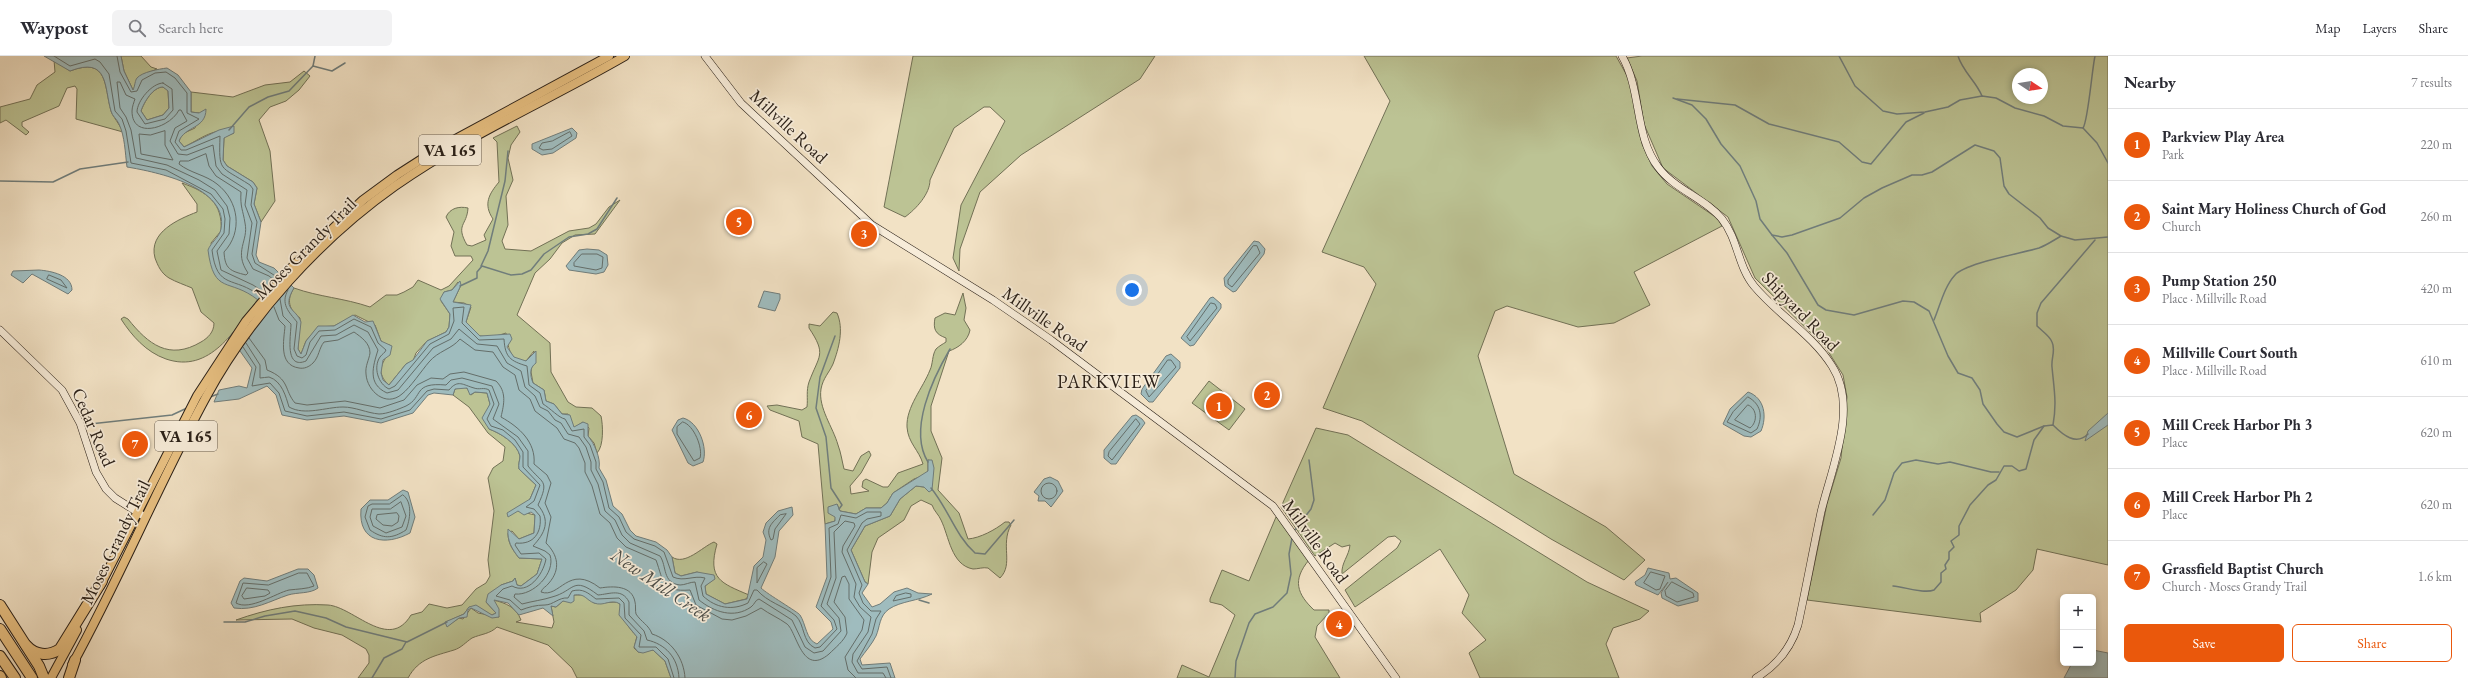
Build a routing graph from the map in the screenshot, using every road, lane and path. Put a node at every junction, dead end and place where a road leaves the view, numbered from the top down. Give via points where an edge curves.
1 (609, 56) edge
2 (625, 56) edge
3 (705, 56) edge
4 (1622, 56) edge
5 (292, 273) junction
6 (0, 330) edge
7 (142, 515) junction
8 (102, 581) junction
9 (0, 605) edge
10 (0, 629) edge
11 (26, 645) junction
12 (2, 659) edge
13 (75, 660) junction
14 (15, 678) edge
15 (32, 678) edge
16 (44, 678) edge
17 (51, 678) edge
18 (65, 678) edge
19 (69, 678) edge
20 (1396, 678) edge
21 (1756, 678) edge

1 - 5 main road, Moses Grandy Trail / VA 165 via 439,148 397,174 362,200
2 - 5 main road, Moses Grandy Trail / VA 165 via 442,155 373,204
3 - 20 street, Millville Road via 741,103 872,225 1038,331 1273,506
4 - 21 street, Shipyard Road via 1633,79 1646,143 1659,168 1673,183 1722,219 1750,280 1823,352 1836,373 1840,386 1842,415 1836,464 1822,510 1798,625 1781,657
5 - 7 main road, Moses Grandy Trail / VA 165 via 206,397
5 - 7 main road, Moses Grandy Trail / VA 165 via 246,321 224,352 197,396
6 - 7 street, Cedar Road via 59,385 80,423 103,485 115,498
7 - 8 main road, Moses Grandy Trail / VA 165
7 - 13 main road, Moses Grandy Trail / VA 165
8 - 11 highway via 60,649 40,654
8 - 17 main road, Moses Grandy Trail / VA 165
9 - 11 highway
10 - 15 highway
11 - 16 highway
12 - 14 highway
13 - 18 main road, Moses Grandy Trail / VA 165
13 - 19 highway

